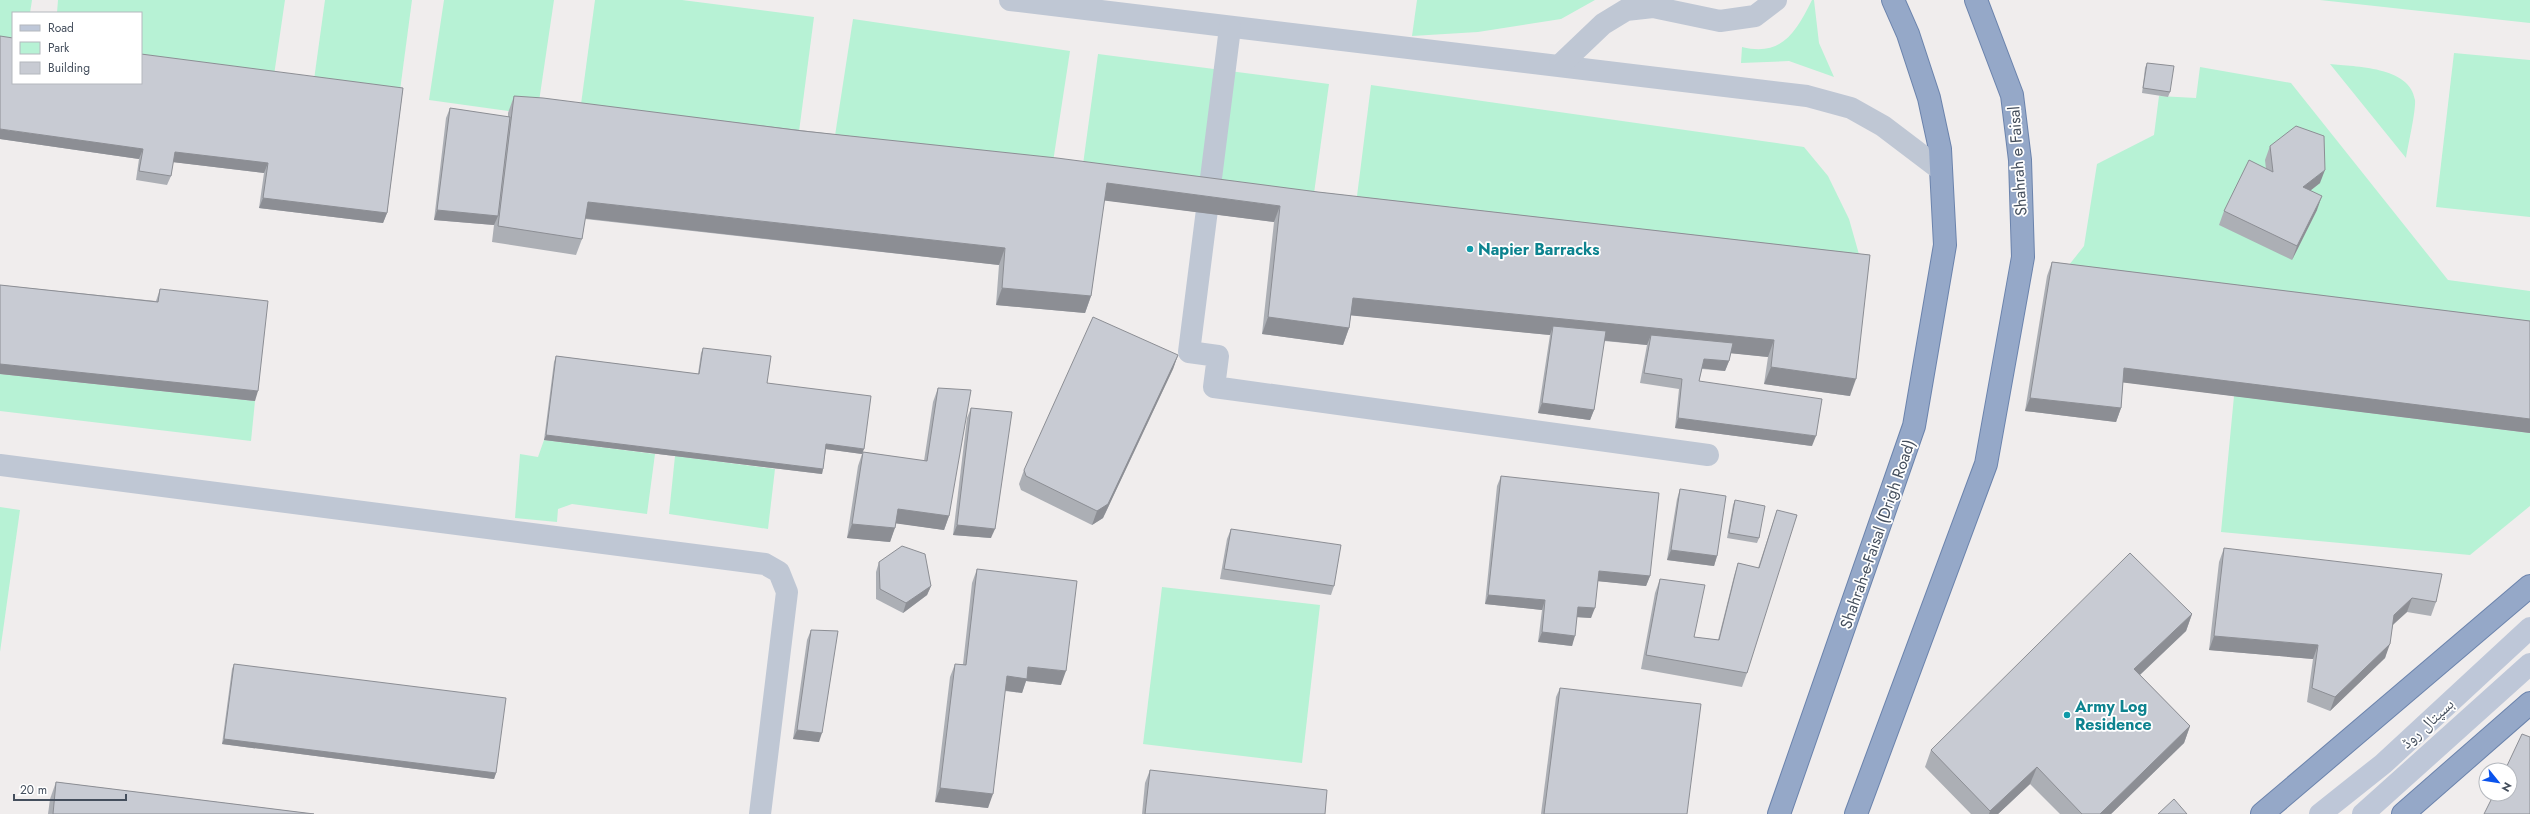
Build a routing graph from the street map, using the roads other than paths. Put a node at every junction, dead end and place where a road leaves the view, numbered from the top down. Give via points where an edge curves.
1 (1010, 0) edge
2 (1776, 0) edge
3 (1893, 0) edge
4 (1976, 0) edge
5 (1230, 28) junction
6 (1560, 65) junction
7 (1941, 170) junction
8 (1708, 455) dead end
9 (0, 465) edge
10 (2530, 586) edge
11 (2530, 628) edge
12 (2530, 664) edge
13 (2530, 703) edge
14 (760, 814) edge
15 (1779, 814) edge
16 (1856, 814) edge
17 (2262, 814) edge
18 (2320, 814) edge
19 (2363, 814) edge
20 (2403, 814) edge

1 - 5 lane
2 - 6 lane via 1755,16 1720,20 1653,7 1626,10 1603,24
3 - 7 highway via 1908,34 1929,98 1940,149
4 - 16 highway, Shahrah e Faisal via 2012,95 2020,160 2023,257 1986,464
5 - 6 lane
5 - 8 lane via 1189,352 1218,356 1214,387
6 - 7 lane via 1807,96 1851,108 1882,126
7 - 15 highway, Shahrah-e-Faisal (Drigh Road) via 1945,246 1914,426
9 - 14 lane via 766,564 779,572 787,592
10 - 17 highway
11 - 18 main road, ہسپتال روڈ via 2383,764
12 - 19 main road, ہسپتال روڈ
13 - 20 highway

